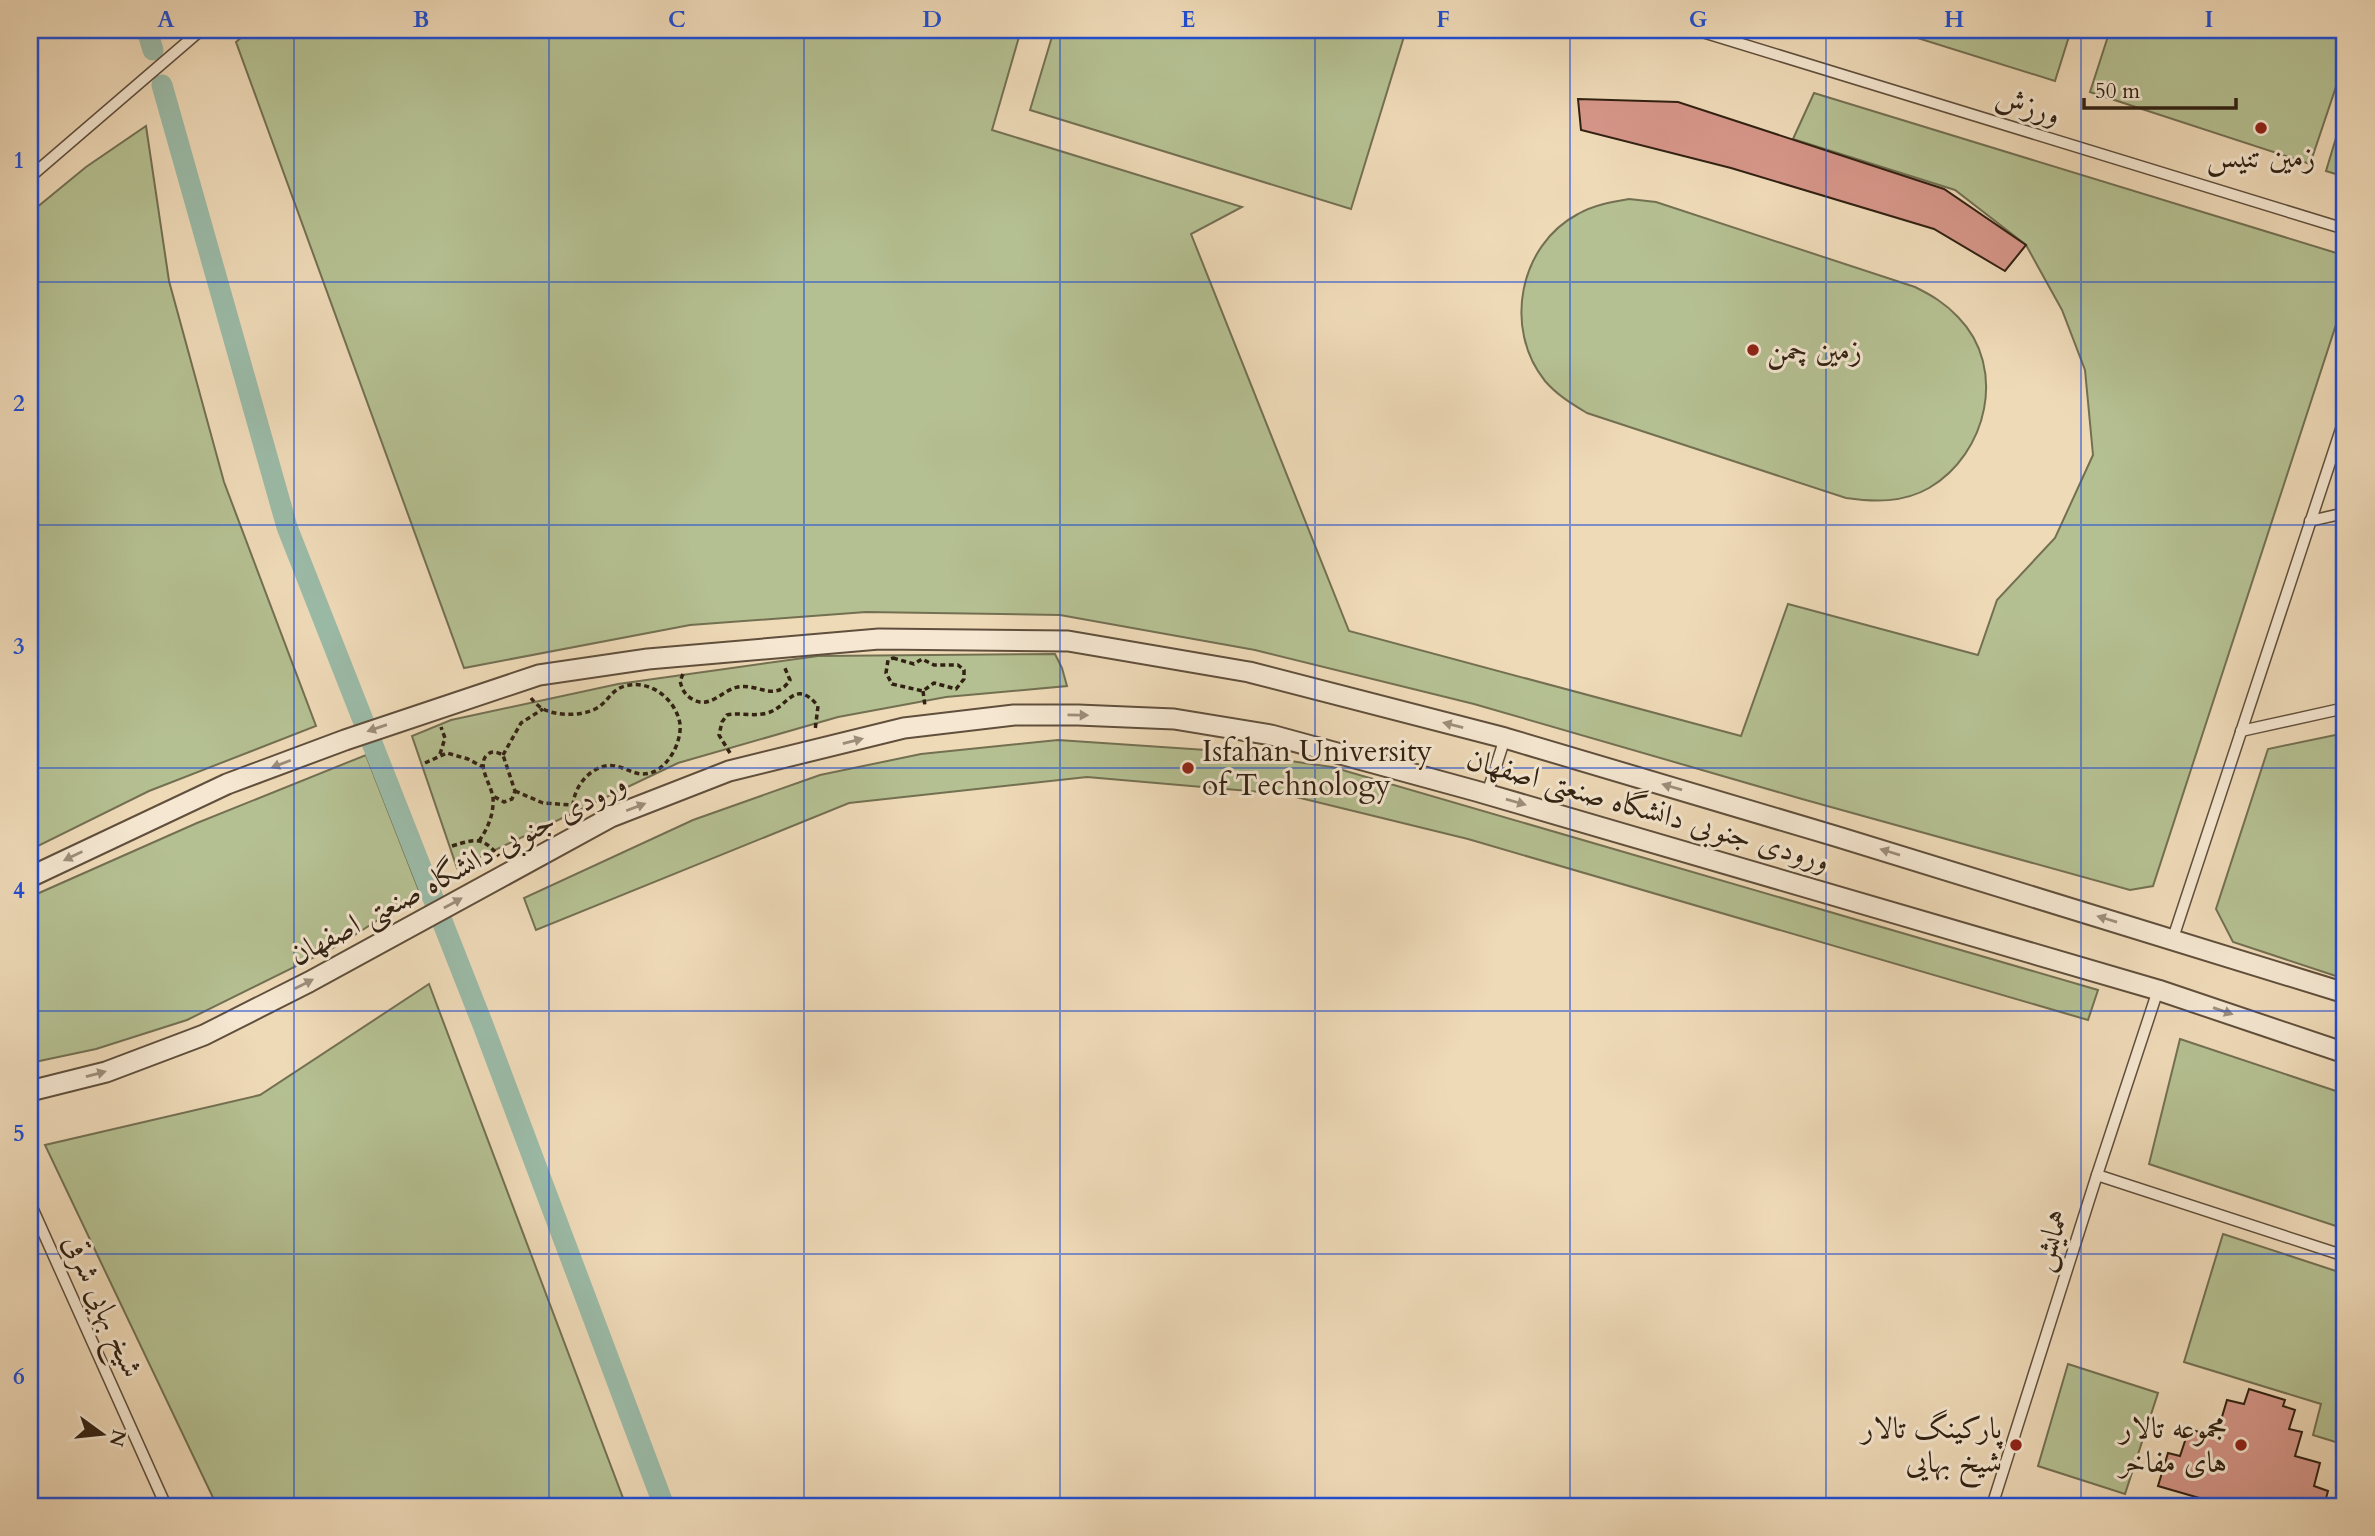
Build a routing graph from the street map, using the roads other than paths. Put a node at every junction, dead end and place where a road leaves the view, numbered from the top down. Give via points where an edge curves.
1 (201, 30) edge
2 (1696, 30) edge
3 (30, 177) edge
4 (2345, 229) edge
5 (2345, 417) edge
6 (2345, 513) edge
7 (2310, 521) junction
8 (2345, 708) edge
9 (2242, 731) junction
10 (1505, 738) junction
11 (1487, 794) junction
12 (30, 877) edge
13 (2173, 939) junction
14 (2158, 990) junction
15 (2345, 993) edge
16 (2345, 1053) edge
17 (30, 1091) edge
18 (2097, 1175) junction
19 (30, 1203) edge
20 (2345, 1256) edge
21 (166, 1506) edge
22 (1992, 1506) edge

1 - 3 lane
2 - 4 lane, ورزش
5 - 7 lane
6 - 7 lane
7 - 9 lane
8 - 9 lane
9 - 13 lane
10 - 11 lane
10 -> 12 street, ورودی جنوبی دانشگاه صنعتی اصفهان via 1249,672 1068,641 879,639 648,659 539,676 410,717 227,784
13 -> 10 street, ورودی جنوبی دانشگاه صنعتی اصفهان
11 -> 14 street, ورودی جنوبی دانشگاه صنعتی اصفهان
17 -> 11 street, ورودی جنوبی دانشگاه صنعتی اصفهان via 106,1072 204,1035 611,817 729,771 904,728 1014,715 1174,719 1271,735
13 - 15 street, ورودی جنوبی دانشگاه صنعتی اصفهان
14 -> 16 street, ورودی جنوبی دانشگاه صنعتی اصفهان
14 - 18 lane, همایش
18 - 20 lane
18 - 22 lane, همایش
19 - 21 lane, شیخ بهایی شرقی

